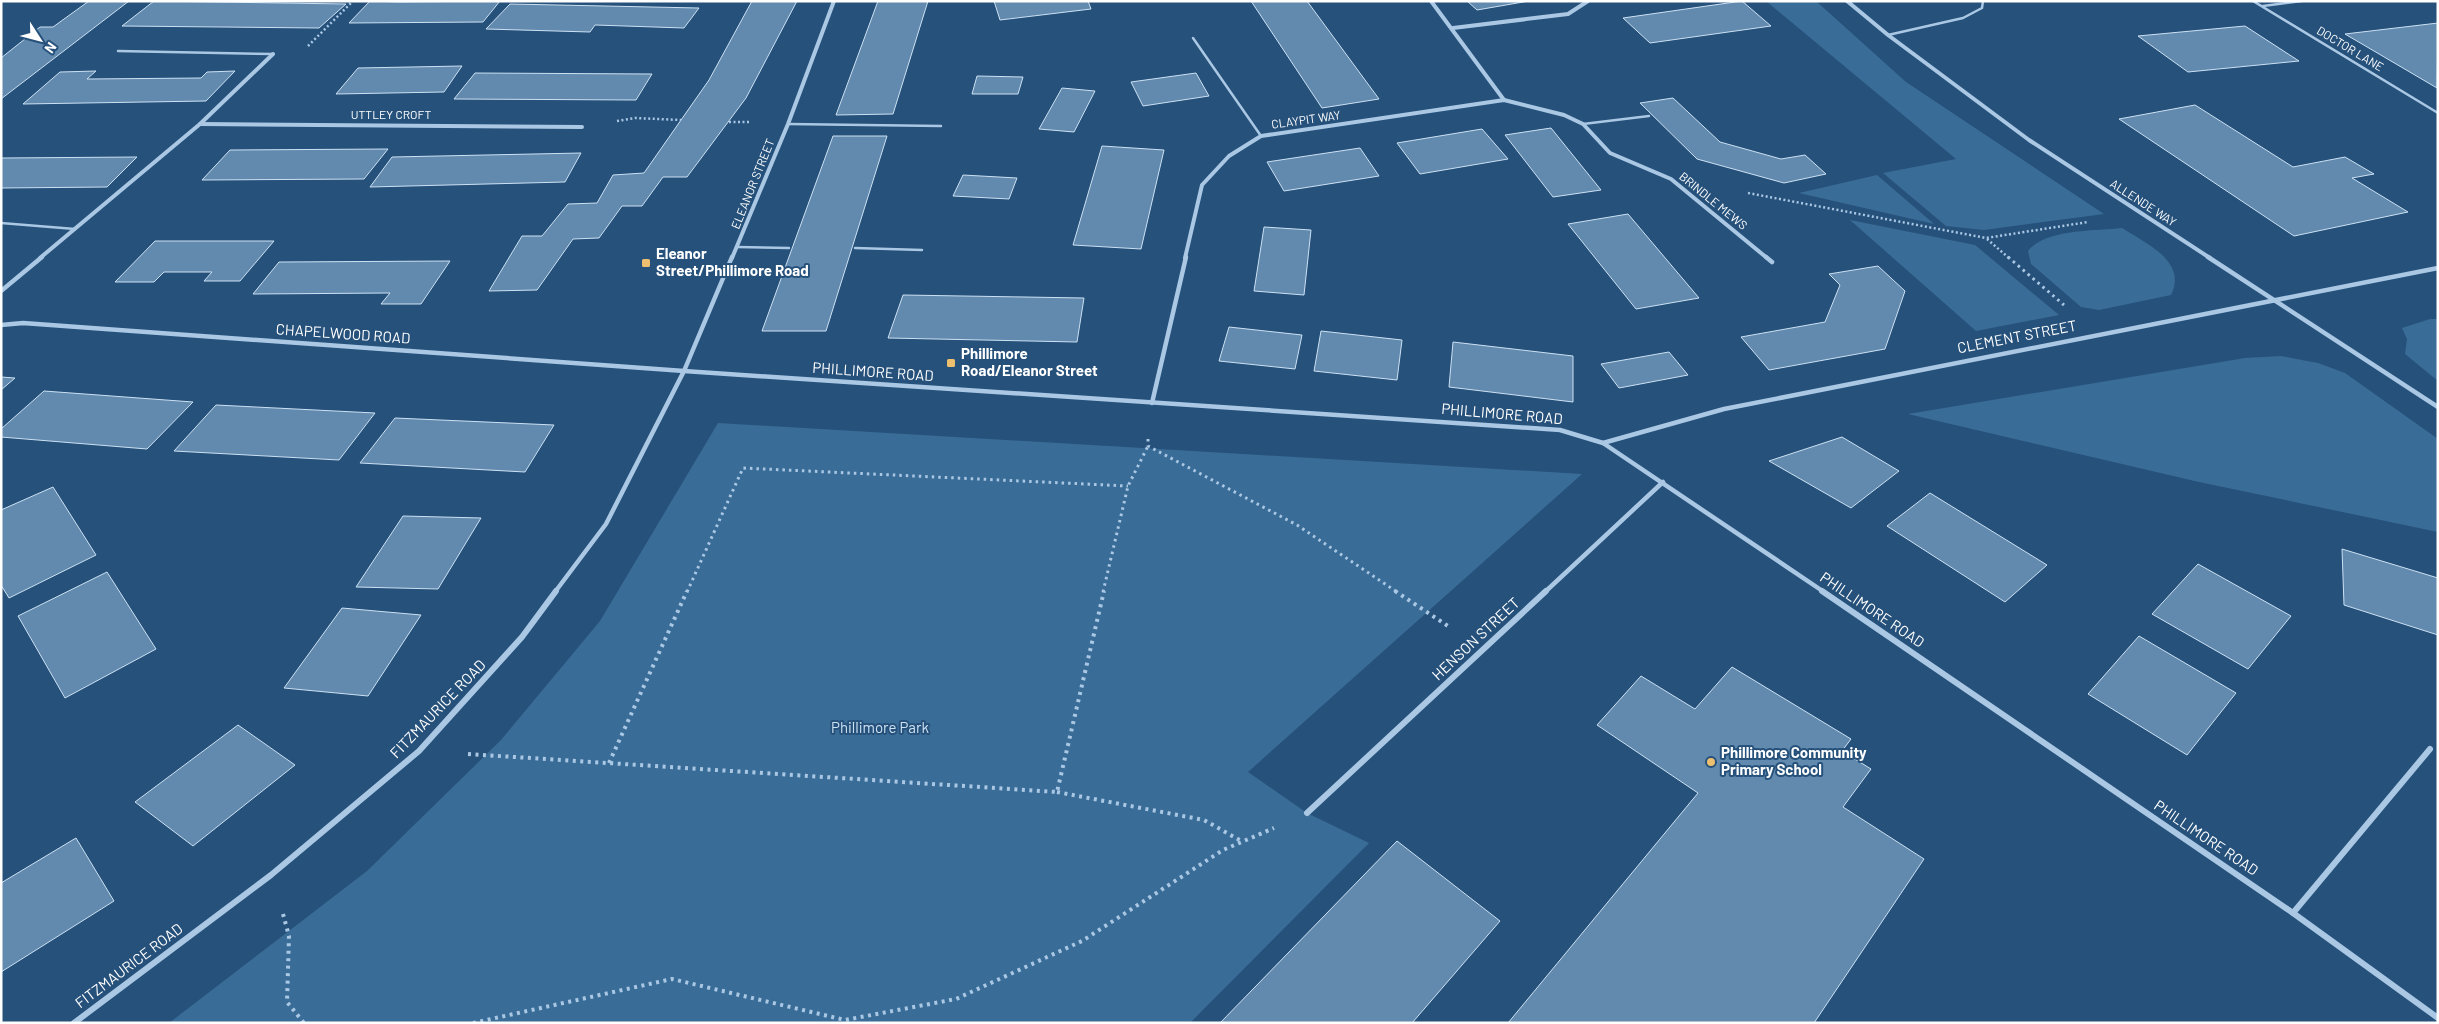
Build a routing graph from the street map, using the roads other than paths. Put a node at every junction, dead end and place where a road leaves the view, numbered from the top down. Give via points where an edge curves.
1 (834, 1) edge
2 (1431, 1) edge
3 (1588, 1) edge
4 (1847, 1) edge
5 (1983, 1) edge
6 (2253, 1) edge
7 (2302, 1) edge
8 (2263, 6) junction
9 (1453, 28) junction
10 (1888, 35) junction
11 (1193, 38) dead end
12 (118, 51) dead end
13 (273, 54) joint
14 (1504, 100) junction
15 (2438, 113) edge
16 (1649, 116) dead end
17 (200, 124) junction
18 (788, 124) junction
19 (1583, 124) junction
20 (582, 126) road end
21 (941, 126) dead end
22 (1261, 136) junction
23 (1, 223) edge
24 (74, 229) junction
25 (737, 248) junction
26 (789, 248) dead end
27 (855, 248) dead end
28 (922, 250) dead end
29 (1772, 262) dead end
30 (2438, 268) edge
31 (1, 291) edge
32 (2272, 299) junction
33 (1, 325) edge
34 (684, 371) junction
35 (1152, 403) junction
36 (2438, 407) edge
37 (1603, 443) junction
38 (1663, 482) junction
39 (2430, 749) dead end
40 (1307, 813) road end
41 (2293, 913) junction
42 (2438, 1018) edge
43 (74, 1023) edge

1 - 18 street, ELEANOR STREET
2 - 9 street
3 - 9 street via 1568,14
4 - 10 street, ALLENDE WAY
5 - 10 lane via 1982,8 1963,18
6 - 8 lane, DOCTOR LANE
7 - 8 lane
8 - 15 lane, DOCTOR LANE
9 - 14 street
10 - 32 street, ALLENDE WAY via 2029,140
11 - 22 lane
12 - 13 lane
13 - 17 street
14 - 19 street, BRINDLE MEWS via 1564,115
14 - 22 street, CLAYPIT WAY
16 - 19 lane
17 - 20 street, UTTLEY CROFT
17 - 24 street
18 - 21 lane
18 - 25 street, ELEANOR STREET
19 - 29 street, BRINDLE MEWS via 1610,153 1671,179
22 - 35 street, CLAYPIT WAY via 1229,156 1202,185
23 - 24 lane
24 - 31 street
25 - 26 lane
25 - 34 street, ELEANOR STREET
27 - 28 lane
30 - 32 street, CLEMENT STREET
32 - 36 street, ALLENDE WAY
32 - 37 street, CLEMENT STREET via 1724,409
33 - 34 street, CHAPELWOOD ROAD via 33,324
34 - 35 street, PHILLIMORE ROAD
34 - 43 street, FITZMAURICE ROAD via 606,524 522,637 419,751 271,875
35 - 37 street, PHILLIMORE ROAD via 1560,430
37 - 38 street, PHILLIMORE ROAD
38 - 40 street, HENSON STREET
38 - 41 street, PHILLIMORE ROAD
39 - 41 street
41 - 42 street, PHILLIMORE ROAD

